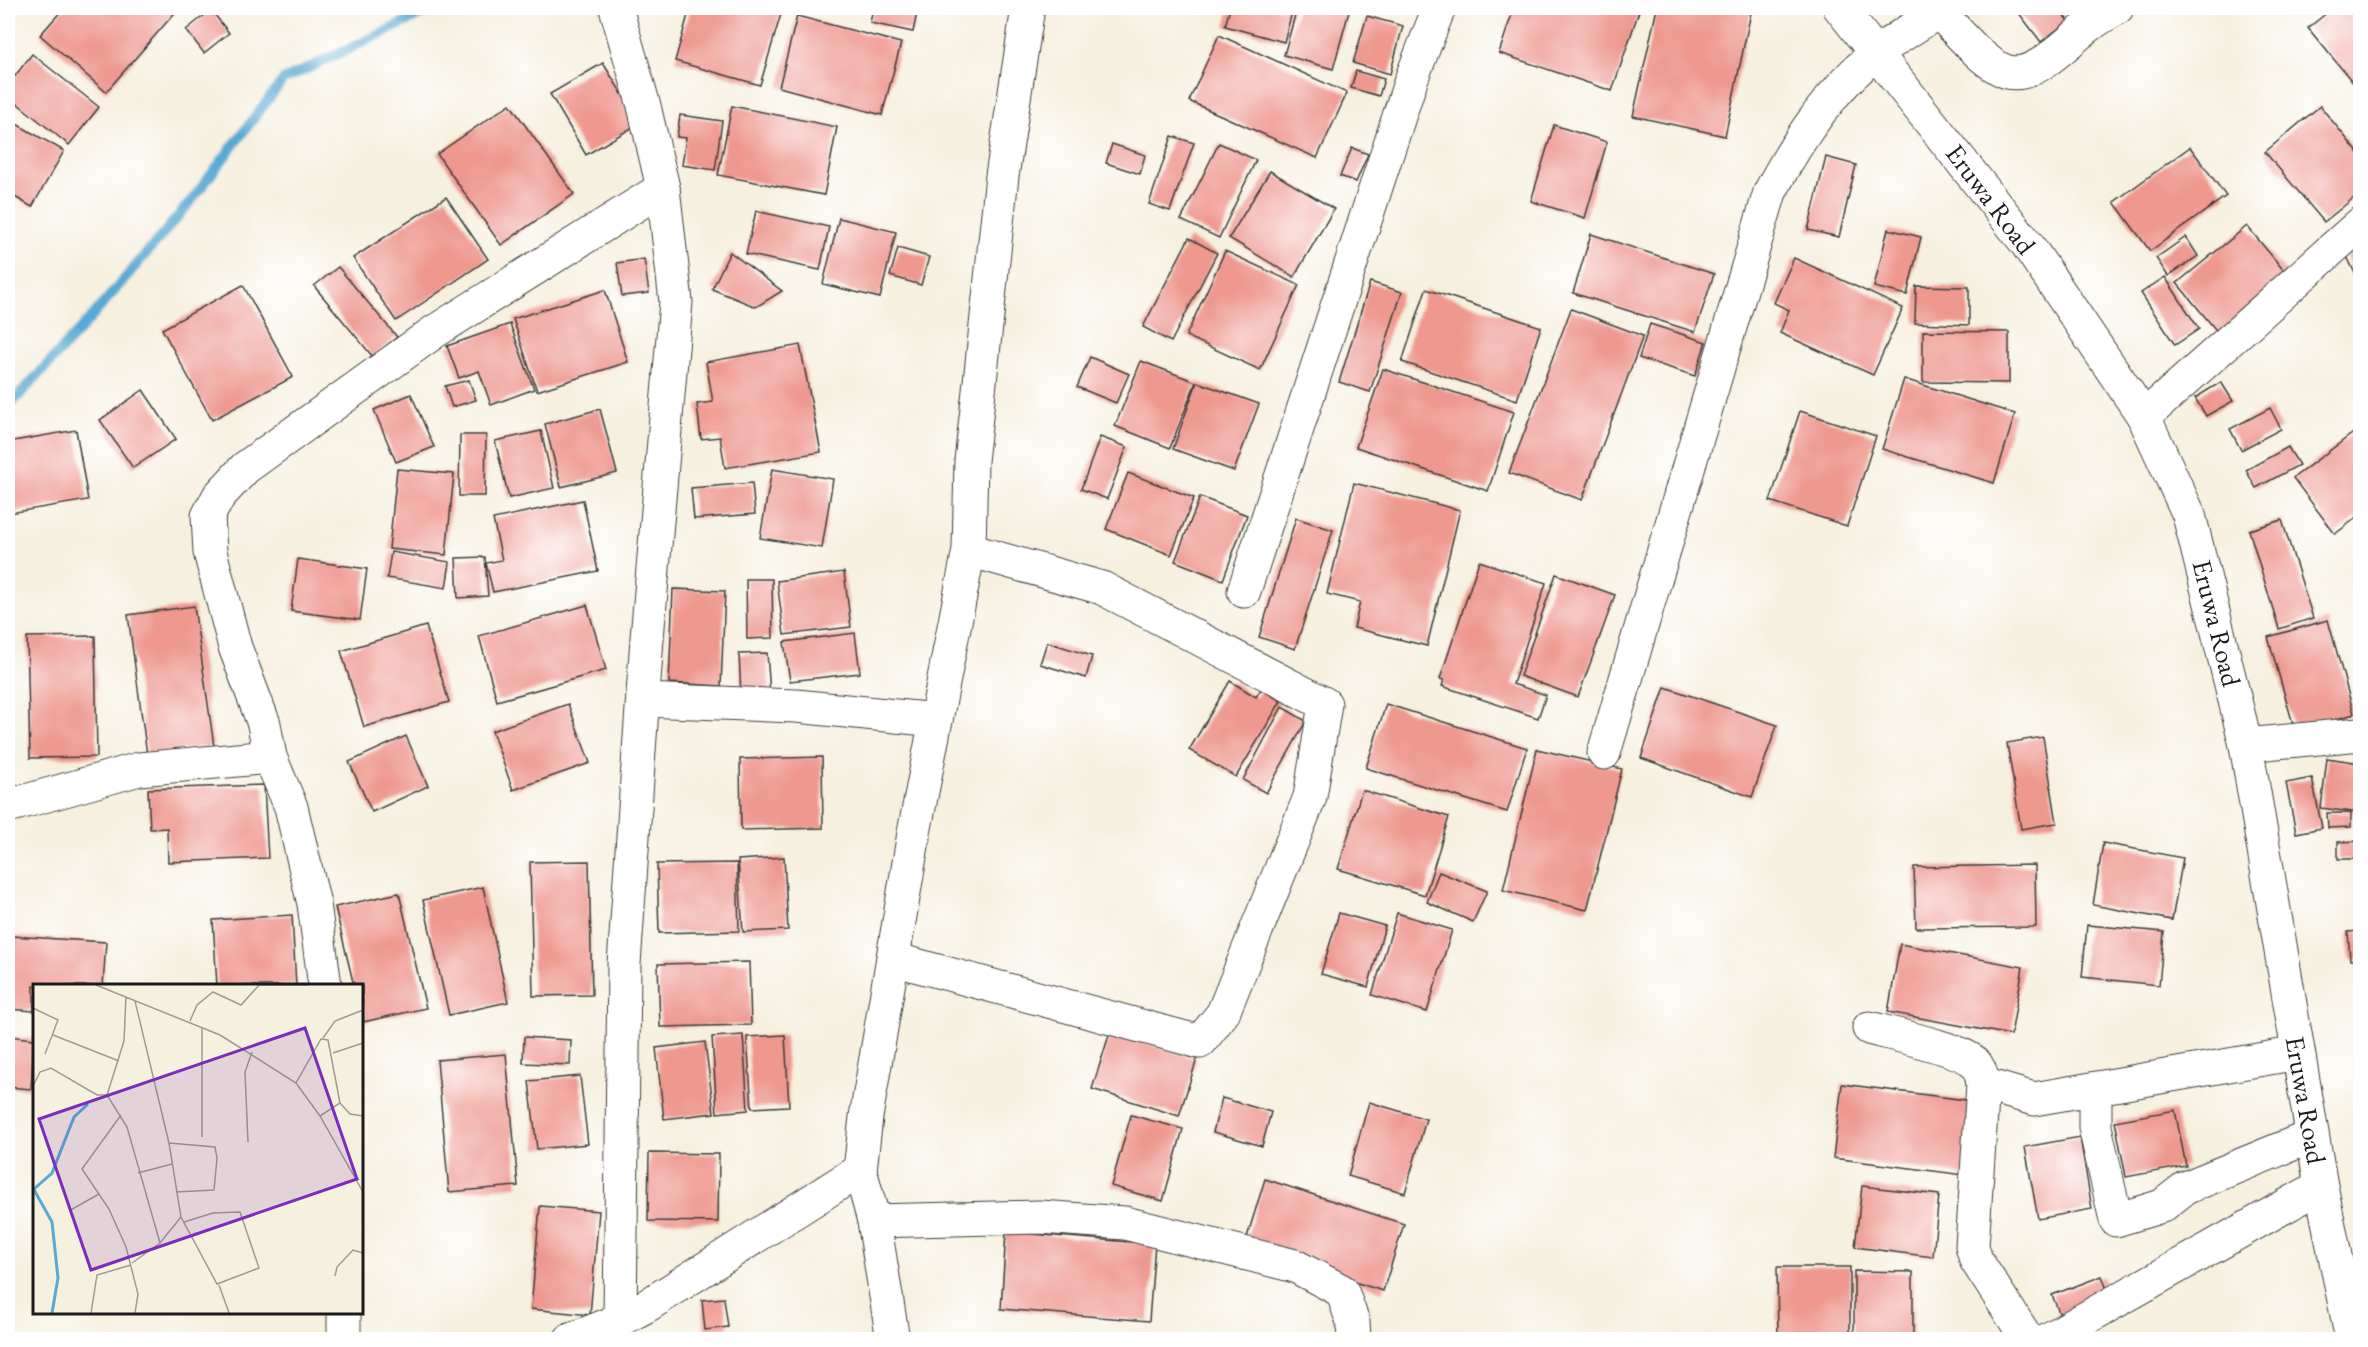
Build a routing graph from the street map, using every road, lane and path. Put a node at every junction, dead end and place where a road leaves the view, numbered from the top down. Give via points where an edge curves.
1 (616, 8) edge
2 (1028, 8) edge
3 (1439, 8) edge
4 (1840, 8) edge
5 (2117, 8) edge
6 (1940, 9) edge
7 (2082, 16) edge
8 (1877, 52) junction
9 (663, 188) junction
10 (2361, 224) edge
11 (2144, 417) junction
12 (969, 550) junction
13 (1244, 591) dead end
14 (643, 700) junction
15 (936, 720) junction
16 (2361, 734) edge
17 (2246, 745) junction
18 (1604, 753) dead end
19 (270, 757) junction
20 (8, 806) edge
21 (893, 959) junction
22 (325, 984) edge
23 (1869, 1028) dead end
24 (2298, 1053) junction
25 (1983, 1084) junction
26 (2095, 1090) junction
27 (2312, 1136) junction
28 (860, 1170) junction
29 (2321, 1186) junction
30 (874, 1221) junction
31 (344, 1314) edge
32 (620, 1320) junction
33 (344, 1340) edge
34 (570, 1340) edge
35 (893, 1340) edge
36 (1354, 1340) edge
37 (2028, 1340) edge
38 (2047, 1340) edge
39 (2352, 1340) edge

1 - 9 street via 642,95
2 - 12 street via 1002,176 971,461
3 - 13 street via 1411,80
4 - 8 street, Eruwa Road
5 - 7 street
6 - 7 street via 1990,62 2007,72 2024,72 2053,56
6 - 8 street
8 - 11 street, Eruwa Road via 2027,244
8 - 18 street via 1834,95 1770,192
9 - 14 street via 676,302
9 - 19 street via 434,332 245,468 219,496 208,516 210,552 235,647 264,724
10 - 11 street
11 - 17 street, Eruwa Road via 2189,515
12 - 15 street
12 - 21 street via 1102,588 1325,704 1310,797 1223,1013 1200,1042
14 - 15 street via 796,705
14 - 32 street via 624,964
15 - 21 street
16 - 17 street
17 - 24 street, Eruwa Road
19 - 20 street via 139,769
19 - 22 street via 291,807 312,894
21 - 28 street
23 - 25 street via 1973,1061
24 - 26 street
24 - 27 street, Eruwa Road
25 - 26 street via 2034,1099
25 - 37 street via 1972,1246 1976,1260
26 - 27 street via 2095,1127 2116,1220 2162,1206 2185,1188
27 - 29 street, Eruwa Road
28 - 30 street
28 - 32 street
29 - 38 street
29 - 39 street, Eruwa Road
30 - 35 street
30 - 36 street via 1040,1217 1125,1223 1199,1240 1294,1266 1342,1292 1353,1322
31 - 33 street
32 - 34 street

